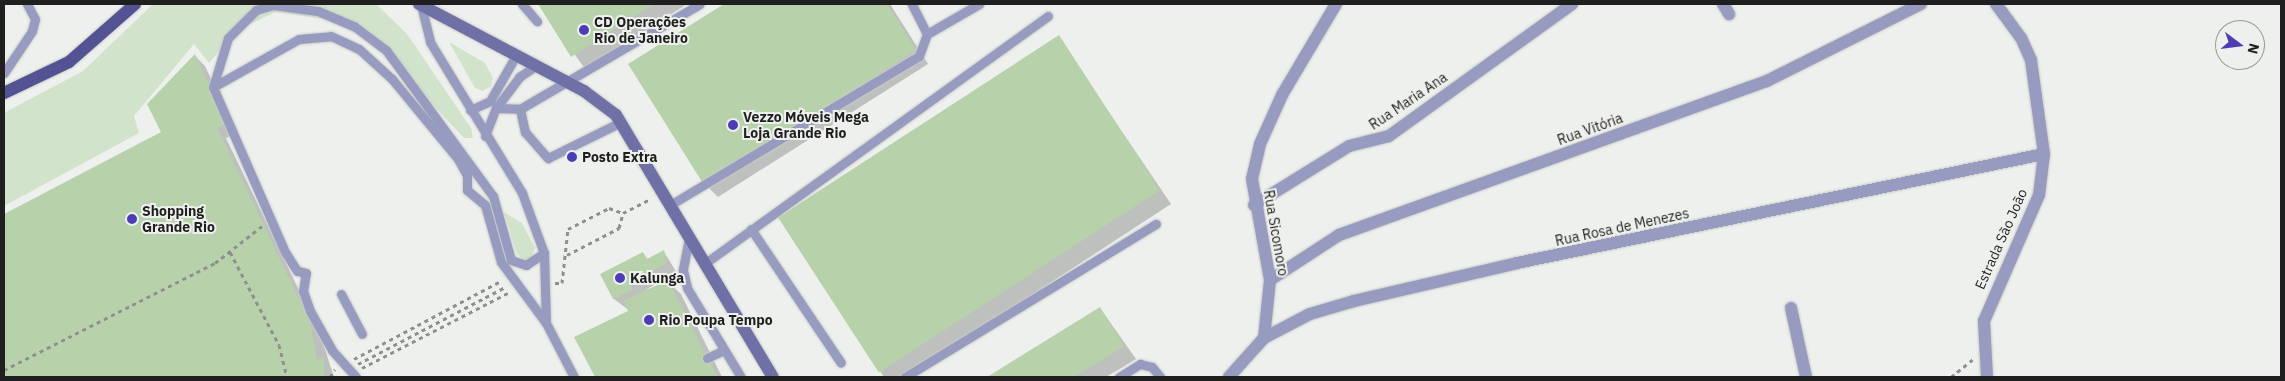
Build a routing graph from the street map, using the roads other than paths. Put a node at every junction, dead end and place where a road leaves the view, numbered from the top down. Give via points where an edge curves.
1 (27, 4) edge
2 (135, 4) edge
3 (420, 4) edge
4 (522, 4) edge
5 (700, 4) edge
6 (912, 4) edge
7 (979, 4) edge
8 (1336, 4) edge
9 (1572, 4) edge
10 (1921, 4) edge
11 (1996, 4) edge
12 (1048, 16) dead end
13 (537, 21) dead end
14 (927, 34) junction
15 (515, 57) junction
16 (534, 67) junction
17 (4, 73) edge
18 (564, 81) junction
19 (213, 87) junction
20 (4, 93) edge
21 (496, 108) junction
22 (520, 109) junction
23 (470, 110) junction
24 (621, 122) junction
25 (484, 136) junction
26 (2044, 154) junction
27 (670, 205) junction
28 (1254, 205) junction
29 (1156, 224) dead end
30 (751, 229) junction
31 (689, 238) junction
32 (544, 253) junction
33 (704, 264) junction
34 (1270, 280) junction
35 (341, 294) dead end
36 (1791, 308) dead end
37 (546, 323) junction
38 (362, 334) dead end
39 (1264, 338) junction
40 (724, 350) junction
41 (707, 358) dead end
42 (841, 363) dead end
43 (350, 371) edge
44 (574, 377) edge
45 (741, 377) edge
46 (774, 377) edge
47 (905, 377) edge
48 (1120, 377) edge
49 (1160, 377) edge
50 (1229, 377) edge
51 (1806, 377) edge
52 (1987, 377) edge

1 - 17 lane via 35,19 32,31
2 - 20 main road via 77,56
3 - 15 main road
3 - 23 lane via 430,42
4 - 13 lane
5 - 18 lane
6 - 14 lane
7 - 14 lane
8 - 28 street, Rua Sicomoro via 1282,95 1260,144 1252,179
9 - 28 street, Rua Maria Ana via 1388,136 1349,146
10 - 34 street, Rua Vitória via 1767,81 1339,235
11 - 26 street, Estrada São João via 2031,60
12 - 30 lane
14 - 27 lane via 919,56 873,87
15 - 16 main road
15 - 23 lane via 490,101
16 - 18 main road
16 - 21 lane via 519,77
18 - 22 lane
18 - 24 main road via 600,101
19 - 32 lane via 228,38 256,10 297,6 341,19 386,50 465,153 493,196 511,260 526,265
19 - 37 lane via 300,38 331,36 358,49 392,79 458,159 467,175 467,190 485,205 495,247 513,284
19 - 43 lane via 270,219 294,267 306,273 303,291 310,311
21 - 22 lane
21 - 25 lane
22 - 24 lane via 525,132 548,158
23 - 25 lane
24 - 27 main road
25 - 32 lane via 522,192
26 - 39 street, Rua Rosa de Menezes via 1460,276 1310,314
26 - 52 street, Estrada São João via 2039,195 1984,321 1982,351
27 - 31 main road
28 - 34 street, Rua Sicomoro
29 - 47 lane
30 - 33 lane
30 - 42 lane
31 - 33 main road
31 - 40 lane via 683,270 688,288
32 - 37 lane
33 - 46 main road
34 - 39 street, Rua Sicomoro
35 - 38 lane
36 - 51 street
37 - 44 lane
39 - 50 street, Rua Rosa de Menezes
40 - 41 lane
40 - 45 lane
48 - 49 lane via 1140,364 1152,368

